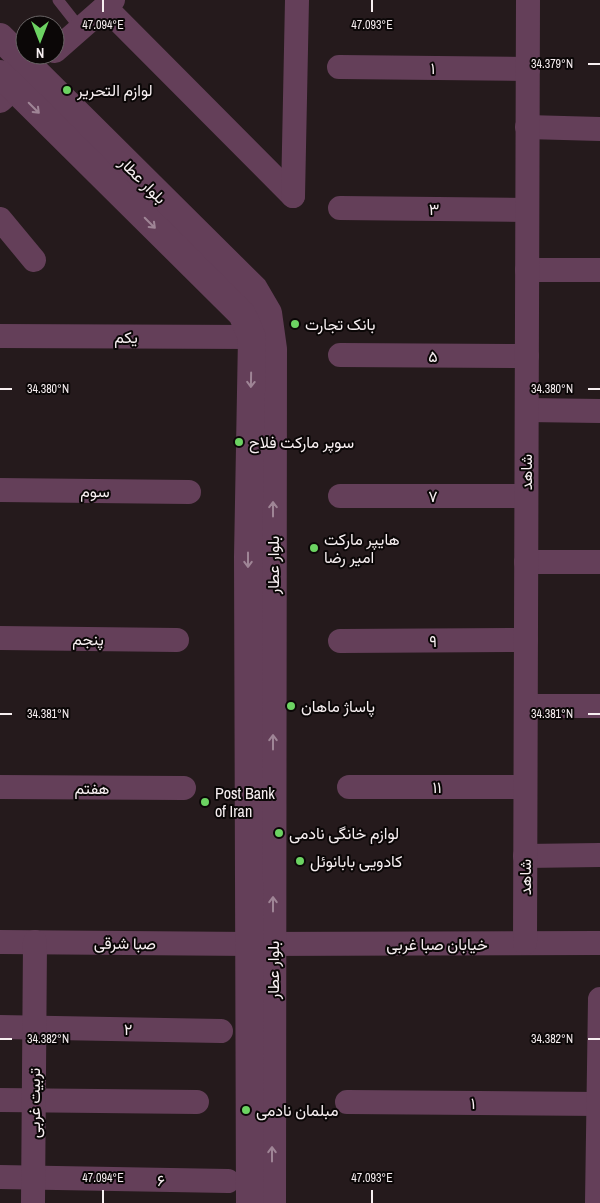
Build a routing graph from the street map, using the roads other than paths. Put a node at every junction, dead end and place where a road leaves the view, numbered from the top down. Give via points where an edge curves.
1 (58, 0) edge
2 (296, 0) edge
3 (528, 0) edge
4 (109, 3) edge
5 (80, 28) junction
6 (0, 37) edge
7 (65, 42) edge
8 (339, 67) dead end
9 (528, 69) junction
10 (20, 78) edge
11 (528, 127) junction
12 (600, 129) edge
13 (340, 208) dead end
14 (527, 210) junction
15 (0, 219) edge
16 (34, 260) dead end
17 (527, 270) junction
18 (600, 270) edge
19 (0, 336) edge
20 (252, 337) junction
21 (340, 355) dead end
22 (527, 356) junction
23 (527, 410) junction
24 (600, 411) edge
25 (0, 490) edge
26 (189, 492) dead end
27 (340, 496) dead end
28 (526, 496) junction
29 (526, 562) junction
30 (600, 562) edge
31 (0, 638) edge
32 (177, 640) dead end
33 (526, 640) junction
34 (340, 641) dead end
35 (526, 706) junction
36 (600, 706) edge
37 (0, 787) edge
38 (348, 787) dead end
39 (525, 787) junction
40 (184, 788) dead end
41 (600, 855) edge
42 (525, 856) junction
43 (0, 942) edge
44 (35, 942) junction
45 (525, 943) junction
46 (600, 943) edge
47 (262, 944) junction
48 (600, 999) edge
49 (0, 1027) edge
50 (34, 1028) junction
51 (221, 1031) dead end
52 (0, 1100) edge
53 (34, 1100) junction
54 (197, 1102) dead end
55 (347, 1102) dead end
56 (599, 1104) edge
57 (0, 1177) edge
58 (33, 1177) junction
59 (228, 1181) dead end
60 (33, 1203) edge
61 (250, 1203) edge
62 (272, 1203) edge
63 (597, 1203) edge

1 - 5 lane
2 - 4 street via 293,196
3 - 9 street, شاهد
4 - 5 street
5 - 7 street
6 - 10 street, بلوار عطار
8 - 9 street, ۱
9 - 11 street, شاهد
10 -> 20 street, بلوار عطار via 242,314
47 -> 10 street, بلوار عطار via 273,349 268,313 254,289
11 - 12 street
11 - 14 street, شاهد
13 - 14 street, ۳
14 - 17 street, شاهد
15 - 16 street
17 - 18 street
17 - 22 street, شاهد
19 - 20 street, یکم
20 -> 47 street, بلوار عطار via 248,557
21 - 22 street, ۵
22 - 23 street, شاهد
23 - 24 street
23 - 28 street, شاهد
25 - 26 street, سوم
27 - 28 street, ۷
28 - 29 street, شاهد
29 - 30 street
29 - 33 street, شاهد
31 - 32 street, پنجم
33 - 34 street, ۹
33 - 35 street, شاهد
35 - 36 street
35 - 39 street, شاهد
37 - 40 street, هفتم
38 - 39 street, ۱۱
39 - 42 street, شاهد
41 - 42 street
42 - 45 street, شاهد
43 - 44 street, صبا شرقی
44 - 47 street, صبا شرقی
44 - 50 street, تربیت غربی
45 - 46 street, خیابان صبا غربی
45 - 47 street, خیابان صبا غربی
47 - 61 street, بلوار عطار
62 -> 47 street, بلوار عطار
48 - 56 street
49 - 50 street
50 - 51 street, ۲
50 - 53 street, تربیت غربی
52 - 53 street
53 - 54 street
53 - 58 street, تربیت غربی
55 - 56 street, ۱
56 - 63 street
57 - 58 street
58 - 59 street, ۶
58 - 60 street, تربیت غربی

